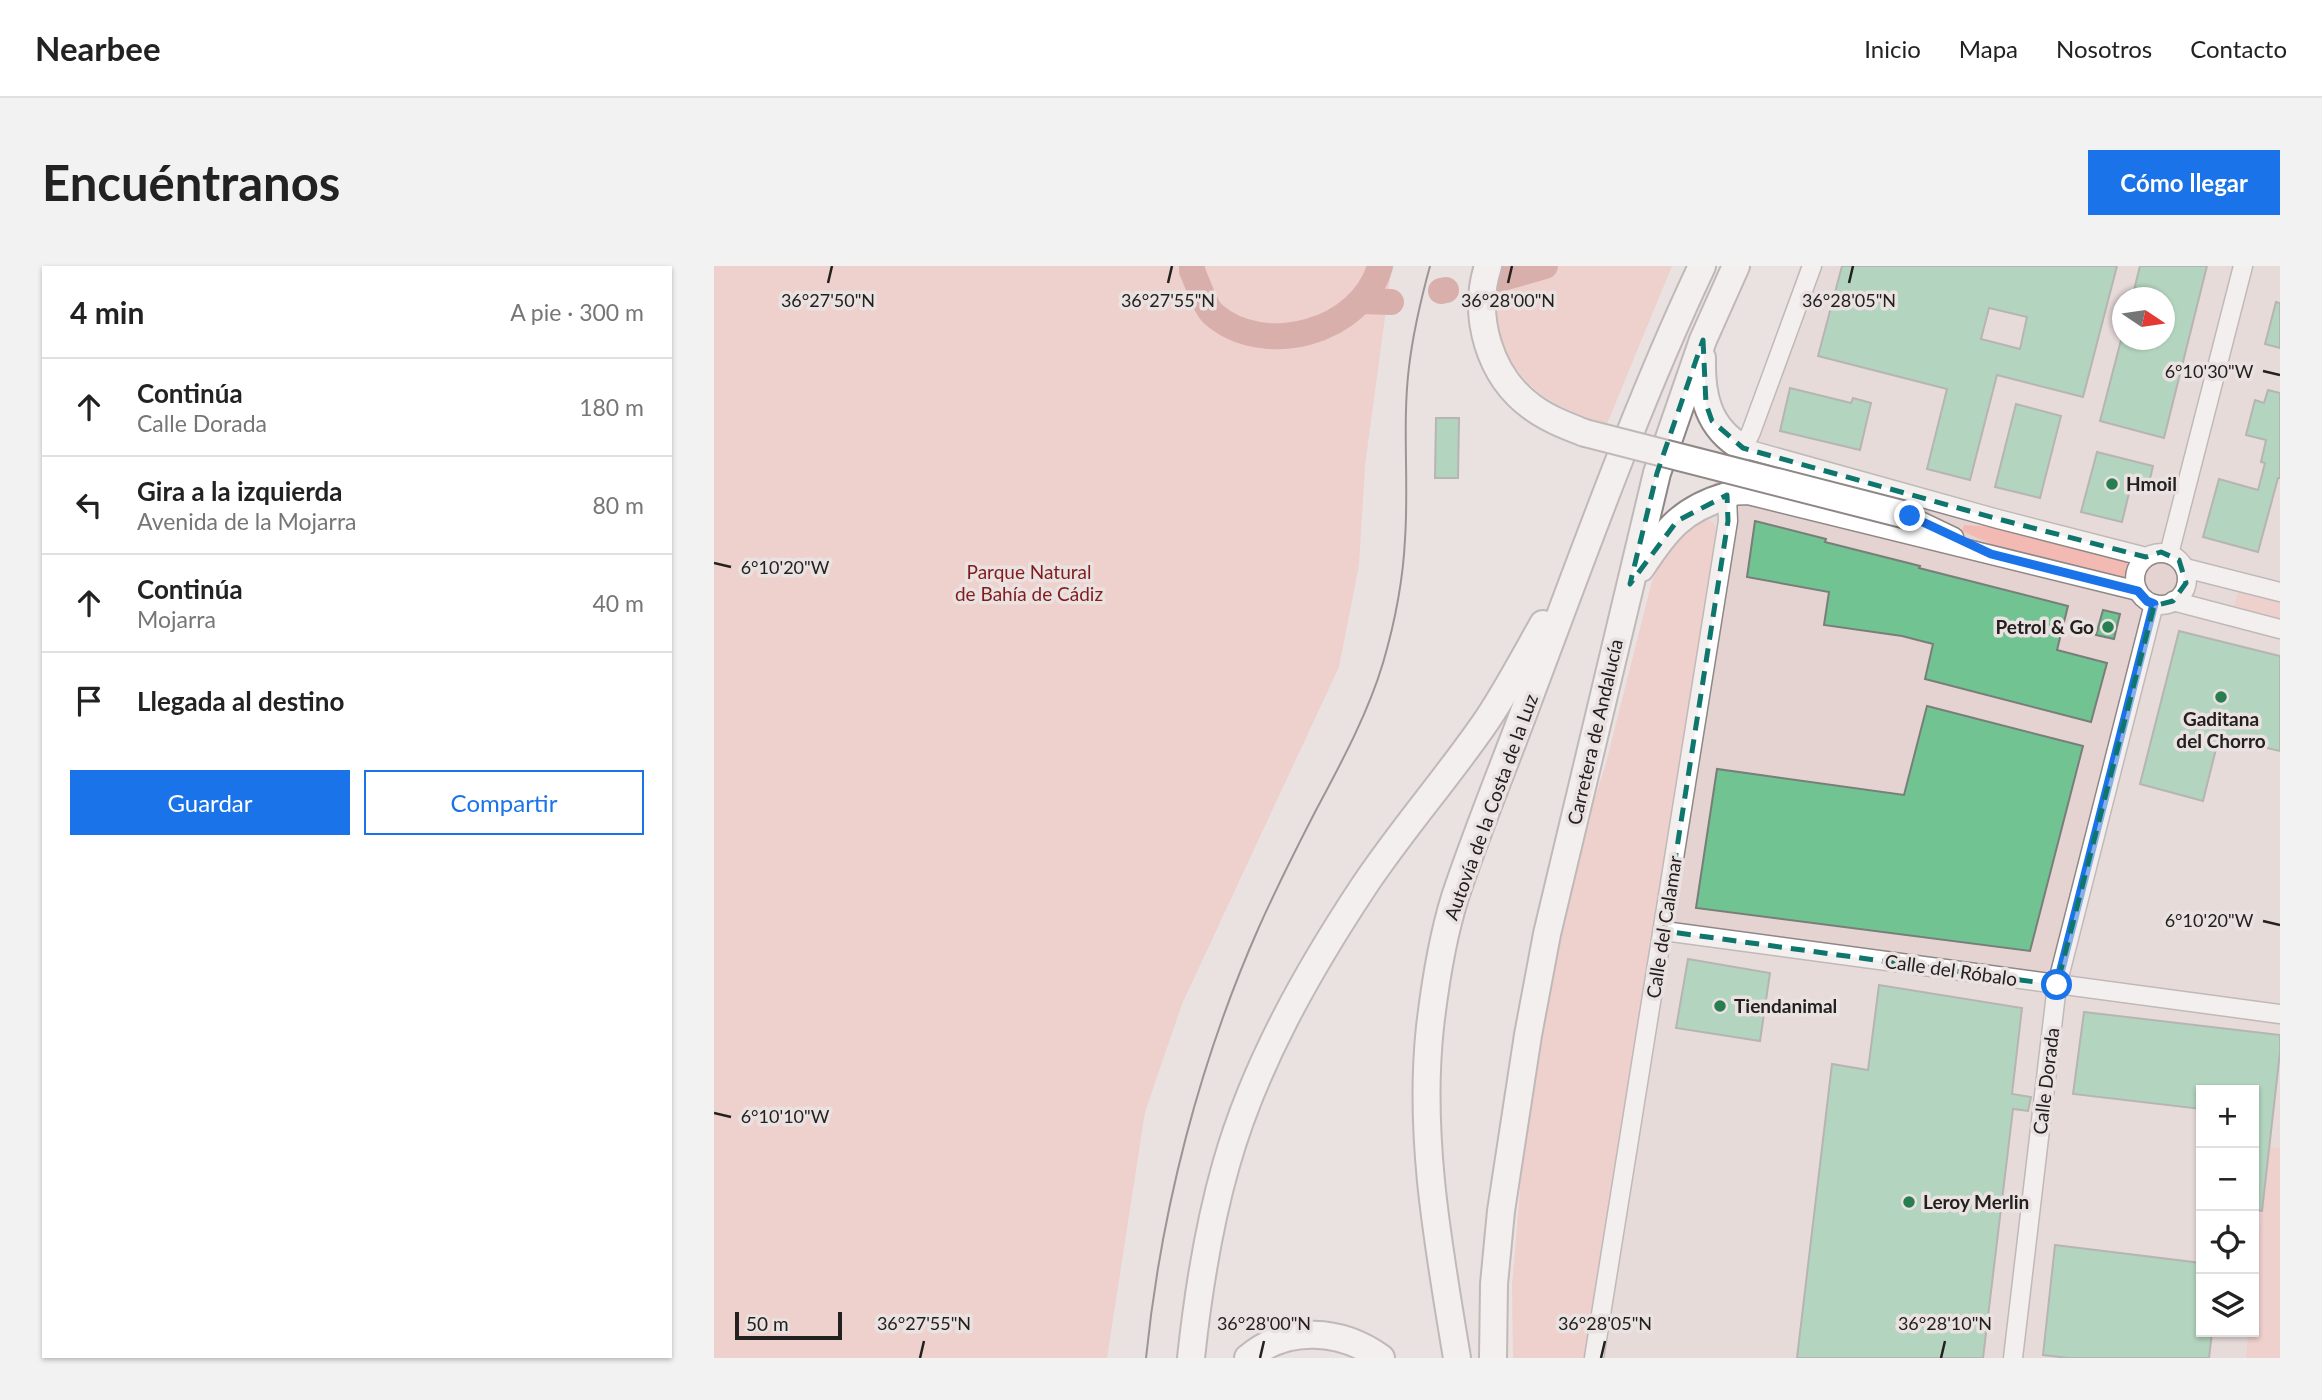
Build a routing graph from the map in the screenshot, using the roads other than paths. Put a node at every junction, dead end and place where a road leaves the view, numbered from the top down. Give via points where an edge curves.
1 (1488, 266) edge
2 (1702, 266) edge
3 (1736, 266) edge
4 (1812, 266) edge
5 (2243, 266) edge
6 (1703, 340) junction
7 (1743, 448) junction
8 (1727, 496) junction
9 (1910, 516) junction
10 (1998, 519) junction
11 (1991, 554) junction
12 (2169, 554) junction
13 (1582, 556) junction
14 (2146, 557) junction
15 (2185, 568) junction
16 (1630, 584) junction
17 (2138, 591) junction
18 (2280, 592) edge
19 (2174, 601) junction
20 (2154, 604) junction
21 (2280, 629) edge
22 (1664, 931) junction
23 (2057, 985) junction
24 (2280, 1014) edge
25 (1502, 1210) junction
26 (1191, 1358) edge
27 (1248, 1358) edge
28 (1381, 1358) edge
29 (1457, 1358) edge
30 (1493, 1358) edge
31 (1504, 1358) edge
32 (1594, 1358) edge
33 (2013, 1358) edge

1 - 9 highway, bridge via 1482,296 1487,340 1502,375 1529,405 1553,420 1586,433
2 - 13 highway
3 - 6 highway, Carretera de Andalucía
4 - 7 street
5 - 12 street
6 - 7 highway via 1702,382 1712,421
6 - 16 highway, Carretera de Andalucía via 1657,473
7 - 10 street
8 - 11 street via 1748,495
8 - 16 highway via 1693,508 1676,521
8 - 22 street, Calle del Calamar via 1728,521
9 - 10 street
9 - 11 street
10 - 14 street
11 - 17 street
12 - 14 street
12 - 15 street
13 - 26 highway via 1488,718 1365,885 1287,1014 1226,1163 1208,1236
13 - 29 highway, Autovía de la Costa de la Luz via 1455,899 1439,966 1430,1029 1430,1171
14 - 17 street via 2135,576
15 - 18 street
15 - 19 street via 2184,590
16 - 25 highway, Carretera de Andalucía via 1547,934
17 - 20 street
19 - 20 street
19 - 21 street
20 - 23 street, Calle Dorada
22 - 23 street, Calle del Róbalo
22 - 32 street, Calle del Calamar
23 - 24 street, Calle del Róbalo
23 - 33 street, Calle Dorada
25 - 30 highway
25 - 31 highway
27 - 28 highway via 1274,1342 1308,1334 1348,1341

